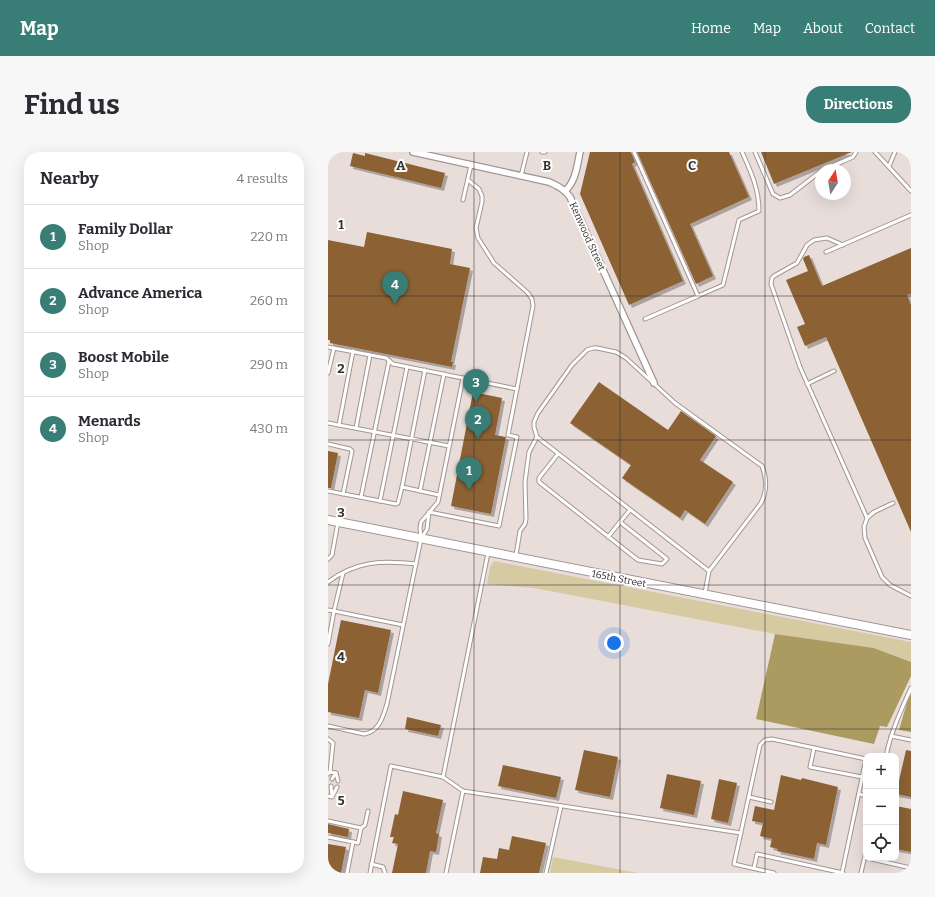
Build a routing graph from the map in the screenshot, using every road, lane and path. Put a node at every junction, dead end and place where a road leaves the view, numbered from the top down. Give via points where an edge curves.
1 (416, 152) edge
2 (527, 152) edge
3 (580, 152) edge
4 (634, 152) edge
5 (742, 152) edge
6 (755, 152) edge
7 (856, 152) edge
8 (875, 152) edge
9 (894, 152) edge
10 (836, 164) edge
11 (471, 165) junction
12 (888, 166) junction
13 (815, 175) edge
14 (521, 176) junction
15 (468, 180) junction
16 (565, 191) junction
17 (911, 192) edge
18 (463, 200) dead end
19 (911, 215) edge
20 (842, 245) junction
21 (826, 252) dead end
22 (698, 296) junction
23 (645, 320) dead end
24 (328, 347) edge
25 (334, 348) junction
26 (352, 351) junction
27 (370, 355) junction
28 (389, 360) junction
29 (407, 367) junction
30 (425, 370) junction
31 (834, 371) dead end
32 (328, 373) edge
33 (444, 374) junction
34 (463, 378) junction
35 (654, 383) junction
36 (808, 384) junction
37 (517, 389) junction
38 (328, 423) edge
39 (339, 425) junction
40 (356, 428) junction
41 (375, 432) junction
42 (393, 435) junction
43 (537, 437) junction
44 (412, 439) junction
45 (430, 442) junction
46 (328, 444) edge
47 (449, 446) junction
48 (558, 454) junction
49 (402, 487) junction
50 (328, 491) edge
51 (420, 491) junction
52 (343, 494) junction
53 (439, 495) junction
54 (361, 498) junction
55 (380, 501) junction
56 (893, 503) dead end
57 (630, 510) junction
58 (429, 512) junction
59 (868, 518) junction
60 (328, 520) edge
61 (338, 522) junction
62 (620, 522) junction
63 (608, 537) junction
64 (421, 539) junction
65 (488, 552) junction
66 (328, 553) edge
67 (332, 555) junction
68 (515, 557) junction
69 (328, 559) edge
70 (416, 564) junction
71 (709, 572) junction
72 (343, 573) junction
73 (328, 582) edge
74 (704, 594) junction
75 (911, 596) edge
76 (328, 610) edge
77 (334, 611) junction
78 (403, 625) junction
79 (911, 635) edge
80 (328, 644) edge
81 (911, 688) edge
82 (328, 726) edge
83 (891, 736) junction
84 (328, 739) edge
85 (911, 740) edge
86 (814, 748) junction
87 (328, 749) edge
88 (333, 750) junction
89 (887, 753) edge
90 (328, 759) edge
91 (332, 760) junction
92 (329, 773) edge
93 (336, 773) junction
94 (443, 777) junction
95 (862, 777) junction
96 (332, 779) dead end
97 (338, 781) dead end
98 (331, 786) dead end
99 (337, 787) dead end
100 (464, 791) junction
101 (859, 794) junction
102 (863, 795) edge
103 (330, 796) edge
104 (749, 797) junction
105 (771, 802) dead end
106 (560, 806) junction
107 (368, 811) dead end
108 (328, 821) edge
109 (362, 828) junction
110 (741, 834) junction
111 (328, 837) edge
112 (353, 842) junction
113 (865, 861) edge
114 (880, 861) edge
115 (371, 864) junction
116 (754, 868) junction
117 (911, 868) edge
118 (347, 873) edge
119 (370, 873) edge
120 (385, 873) edge
121 (446, 873) edge
122 (546, 873) edge
123 (774, 873) edge
124 (842, 873) edge
125 (862, 873) edge

1 - 11 street, Kenwood Street
2 - 14 lane
3 - 16 street via 574,181
4 - 22 lane
5 - 22 lane via 759,197 759,211 739,220 723,285
6 - 13 lane via 773,194 780,198 787,197
7 - 10 lane via 853,157
8 - 12 lane
9 - 12 lane
11 - 14 street, Kenwood Street
11 - 15 lane
12 - 17 lane
14 - 16 street, Kenwood Street via 549,182
15 - 18 lane
15 - 37 lane via 479,189 482,196 476,228 478,238 494,263 528,293 533,302
16 - 35 street, Kenwood Street via 570,197
19 - 20 lane
20 - 21 lane
20 - 36 lane via 827,238 814,240 807,245 797,263 774,276 771,282
22 - 23 lane
24 - 25 lane
25 - 26 lane
25 - 32 lane
26 - 27 lane
26 - 39 lane
27 - 28 lane
27 - 40 lane
28 - 29 lane via 393,364
28 - 41 lane
29 - 30 lane
29 - 42 lane
30 - 33 lane
30 - 44 lane
31 - 36 lane
33 - 34 lane
33 - 45 lane
34 - 37 lane
34 - 47 lane
35 - 43 lane via 620,354 590,348 572,365 538,413 534,422
35 - 71 lane via 675,403 760,463 764,470 766,492 761,503
36 - 59 lane
37 - 58 lane via 508,435 517,437 499,526
38 - 39 lane
39 - 40 lane
40 - 41 lane
41 - 42 lane
41 - 54 lane
42 - 44 lane
42 - 55 lane
43 - 48 lane
43 - 68 lane via 529,452 524,482 525,524 520,531
44 - 45 lane
44 - 49 lane
45 - 47 lane
45 - 51 lane
46 - 52 lane via 352,451
47 - 53 lane
48 - 57 lane
48 - 63 lane via 539,478 539,482
49 - 51 lane
49 - 55 lane via 398,503
50 - 52 lane
51 - 53 lane
52 - 54 lane
53 - 58 lane via 438,502
54 - 55 lane
56 - 59 lane via 874,512
57 - 62 lane
57 - 71 lane
58 - 64 lane via 427,529
58 - 64 lane via 421,522
59 - 75 lane via 864,527 865,538 882,577 890,585
60 - 61 main road, 165th Street
61 - 64 main road, 165th Street
61 - 67 lane
62 - 63 lane
62 - 63 lane via 667,559 662,564 638,560
64 - 65 main road, 165th Street
64 - 70 lane
65 - 68 main road, 165th Street
65 - 94 lane
66 - 67 lane
67 - 69 lane
68 - 74 main road, 165th Street
70 - 72 lane via 376,562
70 - 78 lane
71 - 74 lane
72 - 73 lane
72 - 77 lane
74 - 79 main road, 165th Street
76 - 77 lane
77 - 78 lane
77 - 80 lane
78 - 82 lane via 387,704 380,724 364,734
81 - 83 lane
83 - 85 lane
83 - 89 lane
84 - 88 lane via 333,743
86 - 95 lane via 866,759
86 - 95 lane via 810,767
86 - 104 lane via 772,739 765,740 760,745
87 - 88 lane
88 - 91 lane
90 - 91 lane
91 - 92 lane
92 - 93 lane
93 - 96 lane
93 - 97 lane
94 - 100 lane
94 - 115 lane via 391,766
95 - 101 lane
98 - 103 lane
99 - 103 lane
100 - 106 lane
100 - 121 lane
101 - 102 lane
101 - 124 lane
104 - 105 lane
104 - 110 lane
106 - 110 lane
106 - 122 lane
107 - 109 lane
108 - 109 lane
109 - 112 lane via 358,843
110 - 116 lane via 734,864
111 - 112 lane
112 - 118 lane
113 - 125 lane
114 - 117 lane
115 - 119 lane
115 - 120 lane via 383,867
116 - 123 lane
116 - 124 lane via 758,854

